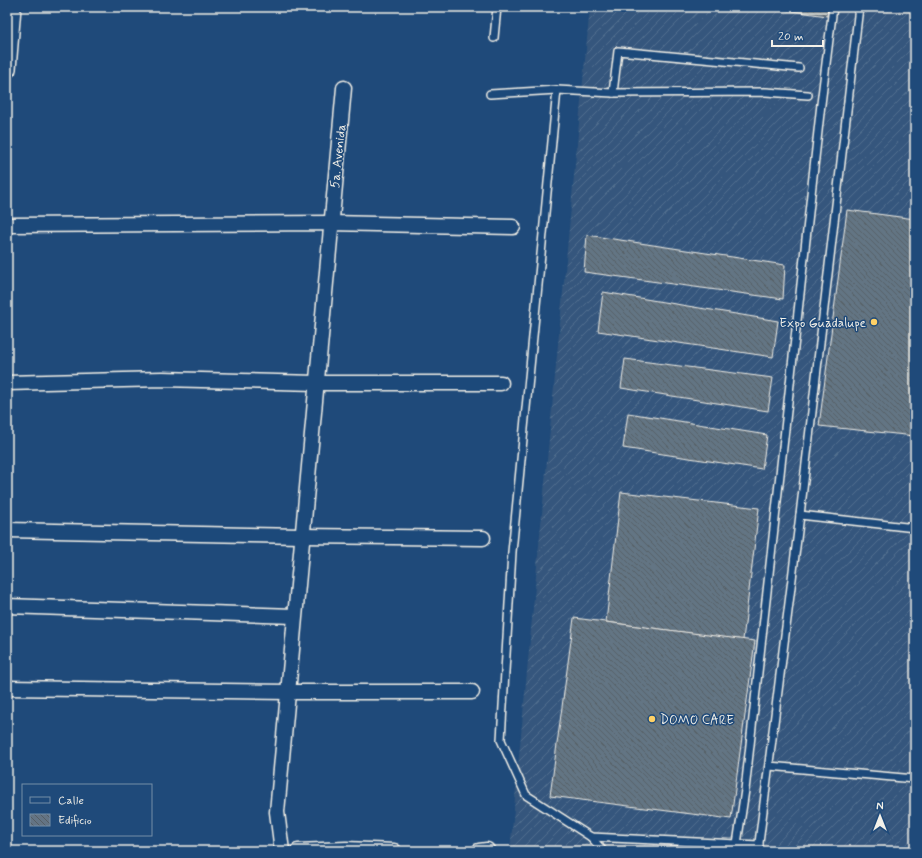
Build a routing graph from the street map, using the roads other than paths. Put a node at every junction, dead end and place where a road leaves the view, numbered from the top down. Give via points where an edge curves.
1 (12, 7) edge
2 (497, 7) edge
3 (833, 7) edge
4 (859, 7) edge
5 (494, 38) dead end
6 (799, 68) dead end
7 (7, 70) edge
8 (344, 88) dead end
9 (556, 90) junction
10 (613, 93) junction
11 (490, 94) dead end
12 (808, 95) dead end
13 (7, 224) edge
14 (330, 224) junction
15 (513, 227) dead end
16 (7, 383) edge
17 (501, 383) dead end
18 (316, 384) junction
19 (800, 515) junction
20 (915, 528) edge
21 (7, 530) edge
22 (302, 536) junction
23 (483, 538) dead end
24 (7, 606) edge
25 (294, 616) junction
26 (7, 688) edge
27 (288, 692) junction
28 (472, 692) dead end
29 (769, 766) junction
30 (915, 779) edge
31 (591, 836) junction
32 (737, 844) junction
33 (759, 848) edge
34 (487, 850) edge
35 (282, 851) edge
36 (298, 851) edge
37 (394, 851) edge
38 (478, 851) edge
39 (603, 851) edge

1 - 7 street
2 - 5 lane
3 - 32 lane
4 - 19 lane
6 - 10 lane via 618,51
8 - 14 street, 5a. Avenida
9 - 10 lane
9 - 11 lane
9 - 31 lane via 512,552 501,740 526,795
10 - 12 lane via 766,92
13 - 14 street
14 - 15 street
14 - 18 street, 5a. Avenida
16 - 18 street via 162,379
17 - 18 street
18 - 22 street, 5a. Avenida
19 - 20 lane
19 - 29 lane
21 - 22 street
22 - 23 street
22 - 25 street, 5a. Avenida
24 - 25 street
25 - 27 street, 5a. Avenida
26 - 27 street
27 - 28 street
27 - 35 street, 5a. Avenida via 277,812
29 - 30 lane
29 - 33 lane
31 - 32 lane
31 - 39 lane
32 - 33 lane
34 - 38 street
36 - 37 street

